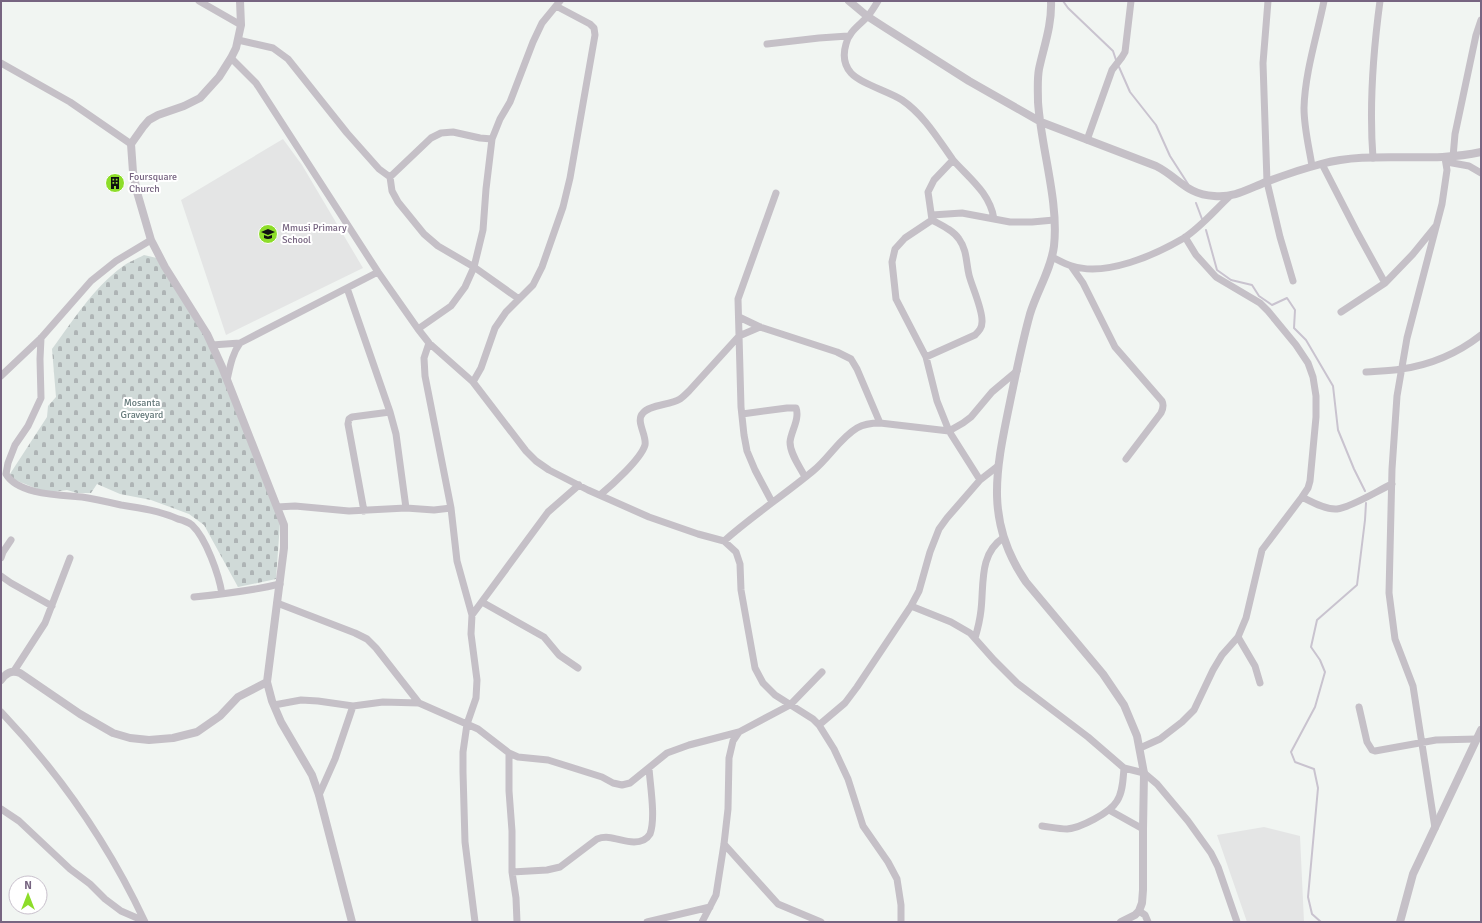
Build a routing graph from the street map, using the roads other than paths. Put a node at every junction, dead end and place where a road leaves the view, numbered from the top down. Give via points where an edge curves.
1 (199, 1) edge
2 (240, 1) edge
3 (849, 1) edge
4 (878, 1) edge
5 (1051, 1) edge
6 (1131, 1) edge
7 (1268, 1) edge
8 (1324, 1) edge
9 (1380, 1) edge
10 (558, 4) edge
11 (867, 16) junction
12 (1481, 20) edge
13 (241, 25) junction
14 (848, 36) junction
15 (238, 40) junction
16 (767, 44) dead end
17 (231, 58) junction
18 (1, 63) edge
19 (1040, 122) junction
20 (492, 139) junction
21 (1087, 140) junction
22 (131, 144) junction
23 (1481, 152) edge
24 (1373, 158) junction
25 (1448, 159) junction
26 (953, 160) junction
27 (1322, 164) junction
28 (1312, 166) junction
29 (1481, 173) edge
30 (390, 177) junction
31 (1267, 182) junction
32 (776, 193) dead end
33 (1229, 196) junction
34 (932, 218) junction
35 (994, 218) junction
36 (1054, 220) junction
37 (1436, 225) junction
38 (1185, 237) junction
39 (151, 240) junction
40 (1052, 257) junction
41 (1071, 266) junction
42 (474, 267) junction
43 (378, 272) junction
44 (1293, 281) dead end
45 (1385, 283) junction
46 (348, 288) junction
47 (519, 299) junction
48 (1341, 312) dead end
49 (738, 317) junction
50 (760, 327) junction
51 (418, 329) junction
52 (1481, 335) edge
53 (739, 336) junction
54 (41, 338) junction
55 (240, 343) junction
56 (429, 343) junction
57 (212, 345) junction
58 (926, 357) junction
59 (1401, 370) junction
60 (1017, 371) junction
61 (1366, 372) dead end
62 (1, 376) edge
63 (227, 380) junction
64 (472, 382) junction
65 (390, 412) junction
66 (742, 414) junction
67 (880, 423) junction
68 (949, 431) junction
69 (1126, 459) dead end
70 (998, 466) junction
71 (805, 477) junction
72 (980, 480) junction
73 (1392, 484) junction
74 (579, 485) junction
75 (600, 495) junction
76 (1302, 497) junction
77 (772, 502) junction
78 (277, 507) junction
79 (406, 508) junction
80 (452, 508) junction
81 (364, 511) junction
82 (1003, 538) junction
83 (10, 540) dead end
84 (724, 541) junction
85 (1, 558) edge
86 (70, 558) dead end
87 (1, 576) edge
88 (280, 584) junction
89 (222, 594) junction
90 (194, 597) dead end
91 (482, 602) junction
92 (277, 603) junction
93 (52, 606) junction
94 (911, 606) junction
95 (472, 615) junction
96 (1238, 637) junction
97 (975, 638) junction
98 (578, 668) dead end
99 (14, 671) junction
100 (822, 672) dead end
101 (2, 676) edge
102 (268, 682) junction
103 (1260, 683) dead end
104 (419, 703) junction
105 (274, 705) junction
106 (790, 705) junction
107 (353, 706) junction
108 (1359, 706) dead end
109 (1, 712) edge
110 (467, 724) junction
111 (819, 725) junction
112 (1481, 730) edge
113 (738, 732) junction
114 (1477, 739) junction
115 (1421, 743) junction
116 (1140, 748) junction
117 (509, 753) junction
118 (649, 768) junction
119 (1124, 768) junction
120 (1144, 773) junction
121 (319, 795) junction
122 (1, 809) edge
123 (1109, 810) junction
124 (1042, 826) dead end
125 (1435, 828) junction
126 (1142, 829) junction
127 (724, 844) junction
128 (512, 872) junction
129 (710, 907) junction
130 (1139, 911) junction
131 (144, 921) edge
132 (352, 922) edge
133 (476, 922) edge
134 (517, 922) edge
135 (647, 922) edge
136 (702, 922) edge
137 (821, 922) edge
138 (901, 922) edge
139 (1121, 922) edge
140 (1148, 922) edge
141 (1237, 922) edge
142 (1400, 922) edge

1 - 13 street
2 - 13 street
3 - 11 street
4 - 11 street
5 - 19 street via 1051,17 1039,70
6 - 21 street via 1124,52 1112,70
7 - 31 street via 1263,63
8 - 28 street via 1304,107
9 - 24 street via 1371,107
10 - 20 street via 542,23
10 - 47 street via 590,24 595,35 564,207 533,286
11 - 14 street
11 - 19 street via 969,81
12 - 25 street
13 - 15 street
14 - 16 street
14 - 26 street via 844,54 845,63 852,74 890,93 914,109
15 - 17 street
15 - 30 street via 273,48 288,59 352,138
17 - 22 street via 219,77 200,98 149,120
17 - 43 street via 256,83
18 - 22 street via 70,102
19 - 21 street
19 - 36 street
20 - 30 street via 453,132 441,133 431,138
20 - 42 street via 484,230
21 - 33 street via 1156,166 1196,194
22 - 39 street via 137,192
23 - 25 street
24 - 25 street
24 - 27 street via 1337,160
25 - 29 street
25 - 37 street via 1446,182
26 - 34 street via 929,188
26 - 35 street via 983,191
27 - 28 street
27 - 45 street
28 - 31 street
30 - 42 street via 392,191 398,202 424,234 438,246
31 - 33 street
31 - 44 street
32 - 49 street via 738,299
33 - 38 street
34 - 35 street via 962,213
34 - 58 street via 899,244 892,262 896,299
34 - 58 street via 959,238 982,321 980,330 975,334
35 - 36 street via 1010,222
36 - 40 street
37 - 45 street
37 - 59 street
38 - 41 street via 1125,264 1089,268
38 - 76 street via 1196,255 1216,277 1260,303 1268,311 1308,363 1316,396 1316,417 1310,481
39 - 54 street via 116,261 91,281
39 - 57 street
40 - 41 street
40 - 60 street via 1031,312
41 - 69 street via 1084,283 1115,347 1163,404 1161,413
42 - 47 street
42 - 51 street via 465,287 451,306
43 - 46 street
43 - 51 street
45 - 48 street
46 - 55 street
46 - 65 street
47 - 64 street via 495,328 481,368
49 - 50 street
49 - 53 street
50 - 53 street
50 - 67 street via 851,359
51 - 56 street
52 - 59 street via 1458,351
53 - 66 street
53 - 75 street via 680,399 642,413 640,419 646,440 645,447 629,467
54 - 62 street
54 - 89 street via 41,398 28,426 15,445 6,474 10,480 34,491 82,497 164,513 191,524 213,562
55 - 57 street
55 - 63 street
56 - 64 street
56 - 80 street via 424,358 424,376
57 - 63 street
58 - 68 street via 937,401
59 - 61 street
59 - 73 street
60 - 68 street via 992,392 971,417
60 - 70 street
63 - 78 street
64 - 74 street via 536,461
65 - 79 street via 400,454
65 - 81 street via 349,419
66 - 71 street via 796,408 791,447
66 - 77 street via 747,451
67 - 68 street
67 - 71 street via 862,425 853,431
68 - 72 street
70 - 72 street
70 - 82 street via 998,511
71 - 77 street
72 - 94 street via 939,529 919,591
73 - 76 street via 1337,509
73 - 115 street via 1390,609 1395,639 1413,686
74 - 75 street
74 - 91 street via 548,512 532,531
75 - 84 street via 650,517
76 - 96 street via 1262,550 1246,618
77 - 84 street
78 - 81 street
78 - 88 street via 284,525
79 - 80 street
79 - 81 street
80 - 95 street via 457,561
82 - 97 street via 995,543 987,561
82 - 116 street via 1026,582 1104,674 1119,696 1129,714
83 - 85 street
84 - 106 street via 736,552 740,564 741,590 755,668 763,683
86 - 93 street
87 - 93 street
88 - 89 street
88 - 92 street
89 - 90 street
91 - 95 street
91 - 98 street via 544,637 559,655
92 - 102 street
92 - 104 street via 367,639
93 - 99 street via 41,629
94 - 97 street via 951,622
94 - 111 street via 852,694
95 - 110 street via 471,634 477,680 476,698
96 - 103 street via 1251,657
96 - 116 street via 1222,655 1194,710 1160,739
97 - 119 street via 1017,683
99 - 101 street
99 - 102 street via 113,733 149,740 197,732 220,716 238,697
100 - 106 street
102 - 105 street
104 - 107 street via 388,702
104 - 110 street
105 - 107 street via 301,700
105 - 121 street via 312,775
106 - 111 street
106 - 113 street
107 - 121 street
108 - 115 street via 1372,750 1380,752
109 - 131 street via 36,751 85,816 116,864
110 - 117 street via 478,729
110 - 133 street via 463,752 466,842
111 - 138 street via 848,779 863,826 895,874 900,893
112 - 114 street
113 - 118 street via 668,753
113 - 127 street via 729,758
114 - 115 street via 1445,739
114 - 125 street
115 - 125 street
116 - 120 street
117 - 118 street via 518,757 548,760 622,785
117 - 128 street
118 - 128 street via 653,818 650,834 645,840 634,842 604,836 560,866 547,870
119 - 120 street
119 - 123 street via 1120,795
120 - 126 street
120 - 141 street via 1164,791 1211,852
121 - 132 street
122 - 131 street via 20,821 105,900 121,911
123 - 124 street via 1068,829
123 - 126 street
125 - 142 street via 1413,874
126 - 130 street via 1143,890
127 - 129 street via 716,895
127 - 137 street via 778,904
128 - 134 street
129 - 135 street
129 - 136 street
130 - 139 street
130 - 140 street via 1145,915

